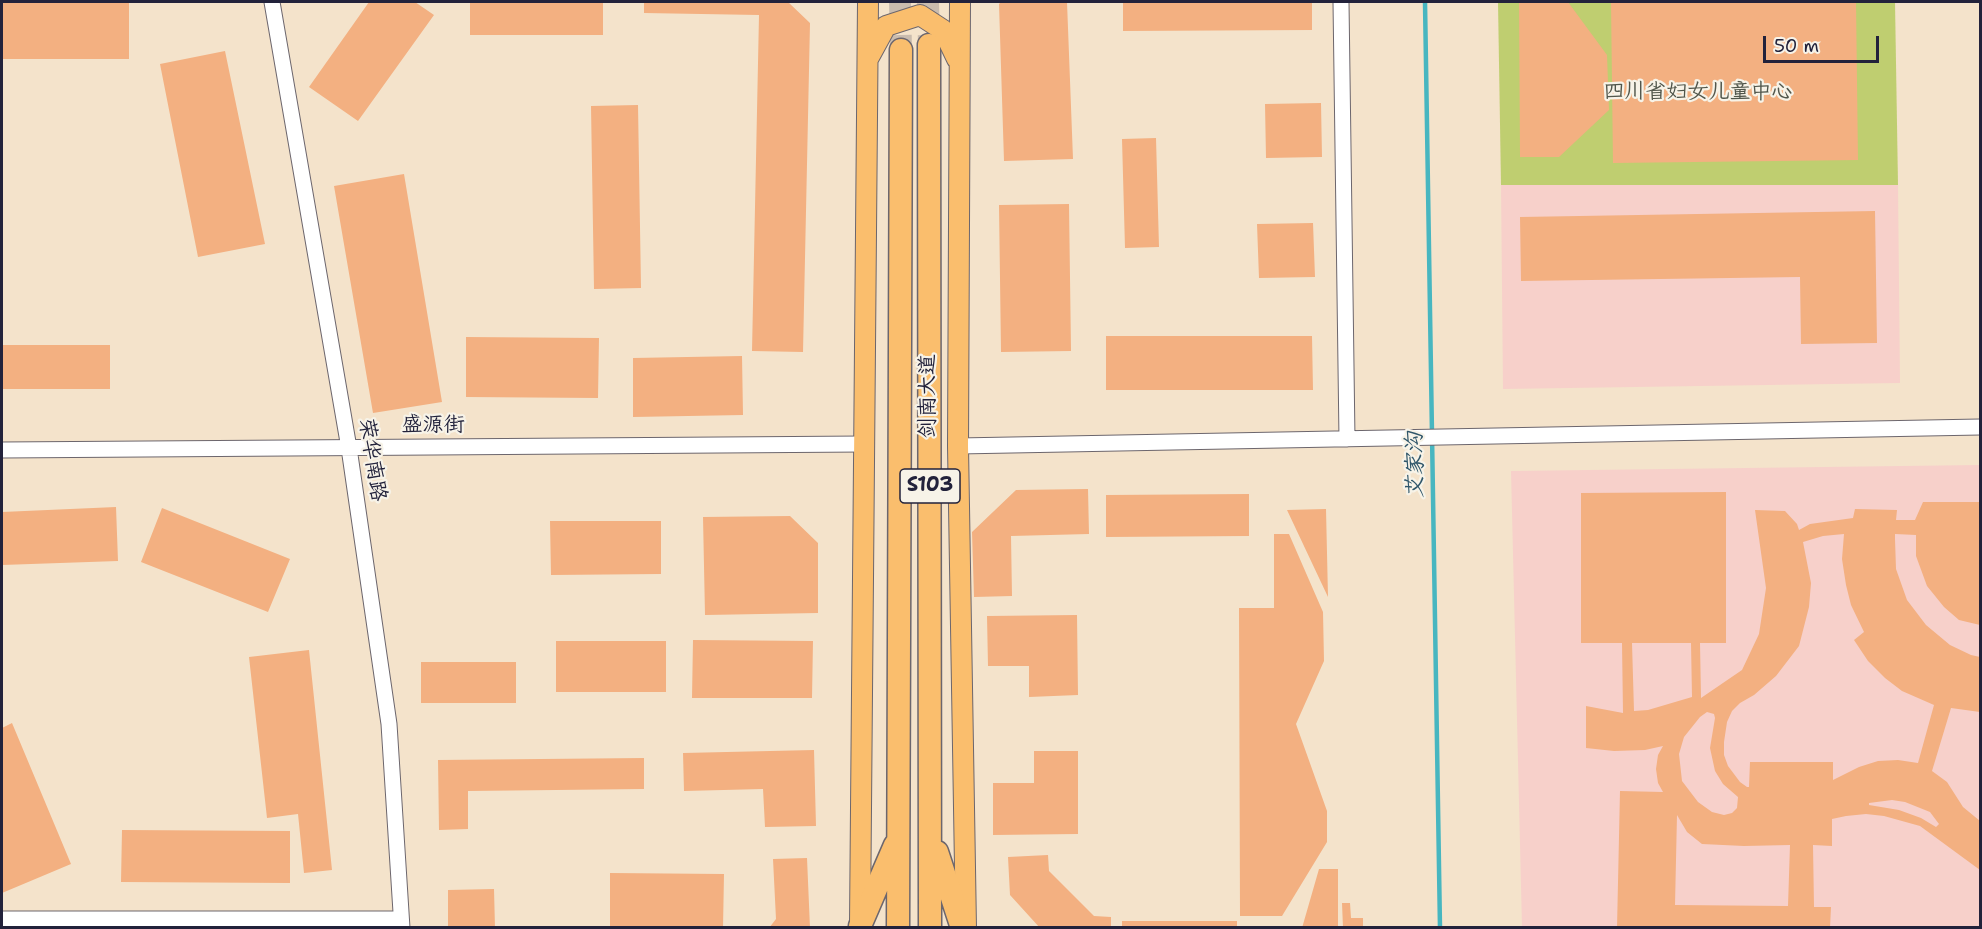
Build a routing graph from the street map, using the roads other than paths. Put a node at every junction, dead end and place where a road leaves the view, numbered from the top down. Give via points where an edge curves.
1 (272, 2) edge
2 (868, 2) edge
3 (960, 2) edge
4 (1341, 2) edge
5 (928, 45) tunnel mouth
6 (901, 50) tunnel mouth
7 (867, 60) junction
8 (960, 64) junction
9 (1980, 427) edge
10 (1347, 439) junction
11 (864, 444) junction
12 (958, 446) junction
13 (349, 448) junction
14 (2, 450) edge
15 (930, 833) junction
16 (900, 835) junction
17 (2, 920) edge
18 (401, 923) edge
19 (860, 927) edge
20 (898, 927) edge
21 (930, 927) edge
22 (964, 927) edge

1 - 13 street, 荣华南路
2 - 7 main road
3 - 8 main road
4 - 10 street
5 - 15 highway, 剑南大道 / S103
6 - 16 highway, 剑南大道 / S103
7 - 8 main road via 886,26 920,15 943,30
7 - 11 main road
8 - 12 main road
9 - 10 street
10 - 12 street
11 - 13 street, 盛源街
11 - 19 main road
12 - 22 main road
13 - 14 street, 盛源街
13 - 18 street, 荣华南路 via 389,724
15 - 21 highway, 剑南大道 / S103
15 - 22 highway
16 - 19 highway
16 - 20 highway, 剑南大道 / S103
17 - 18 street

